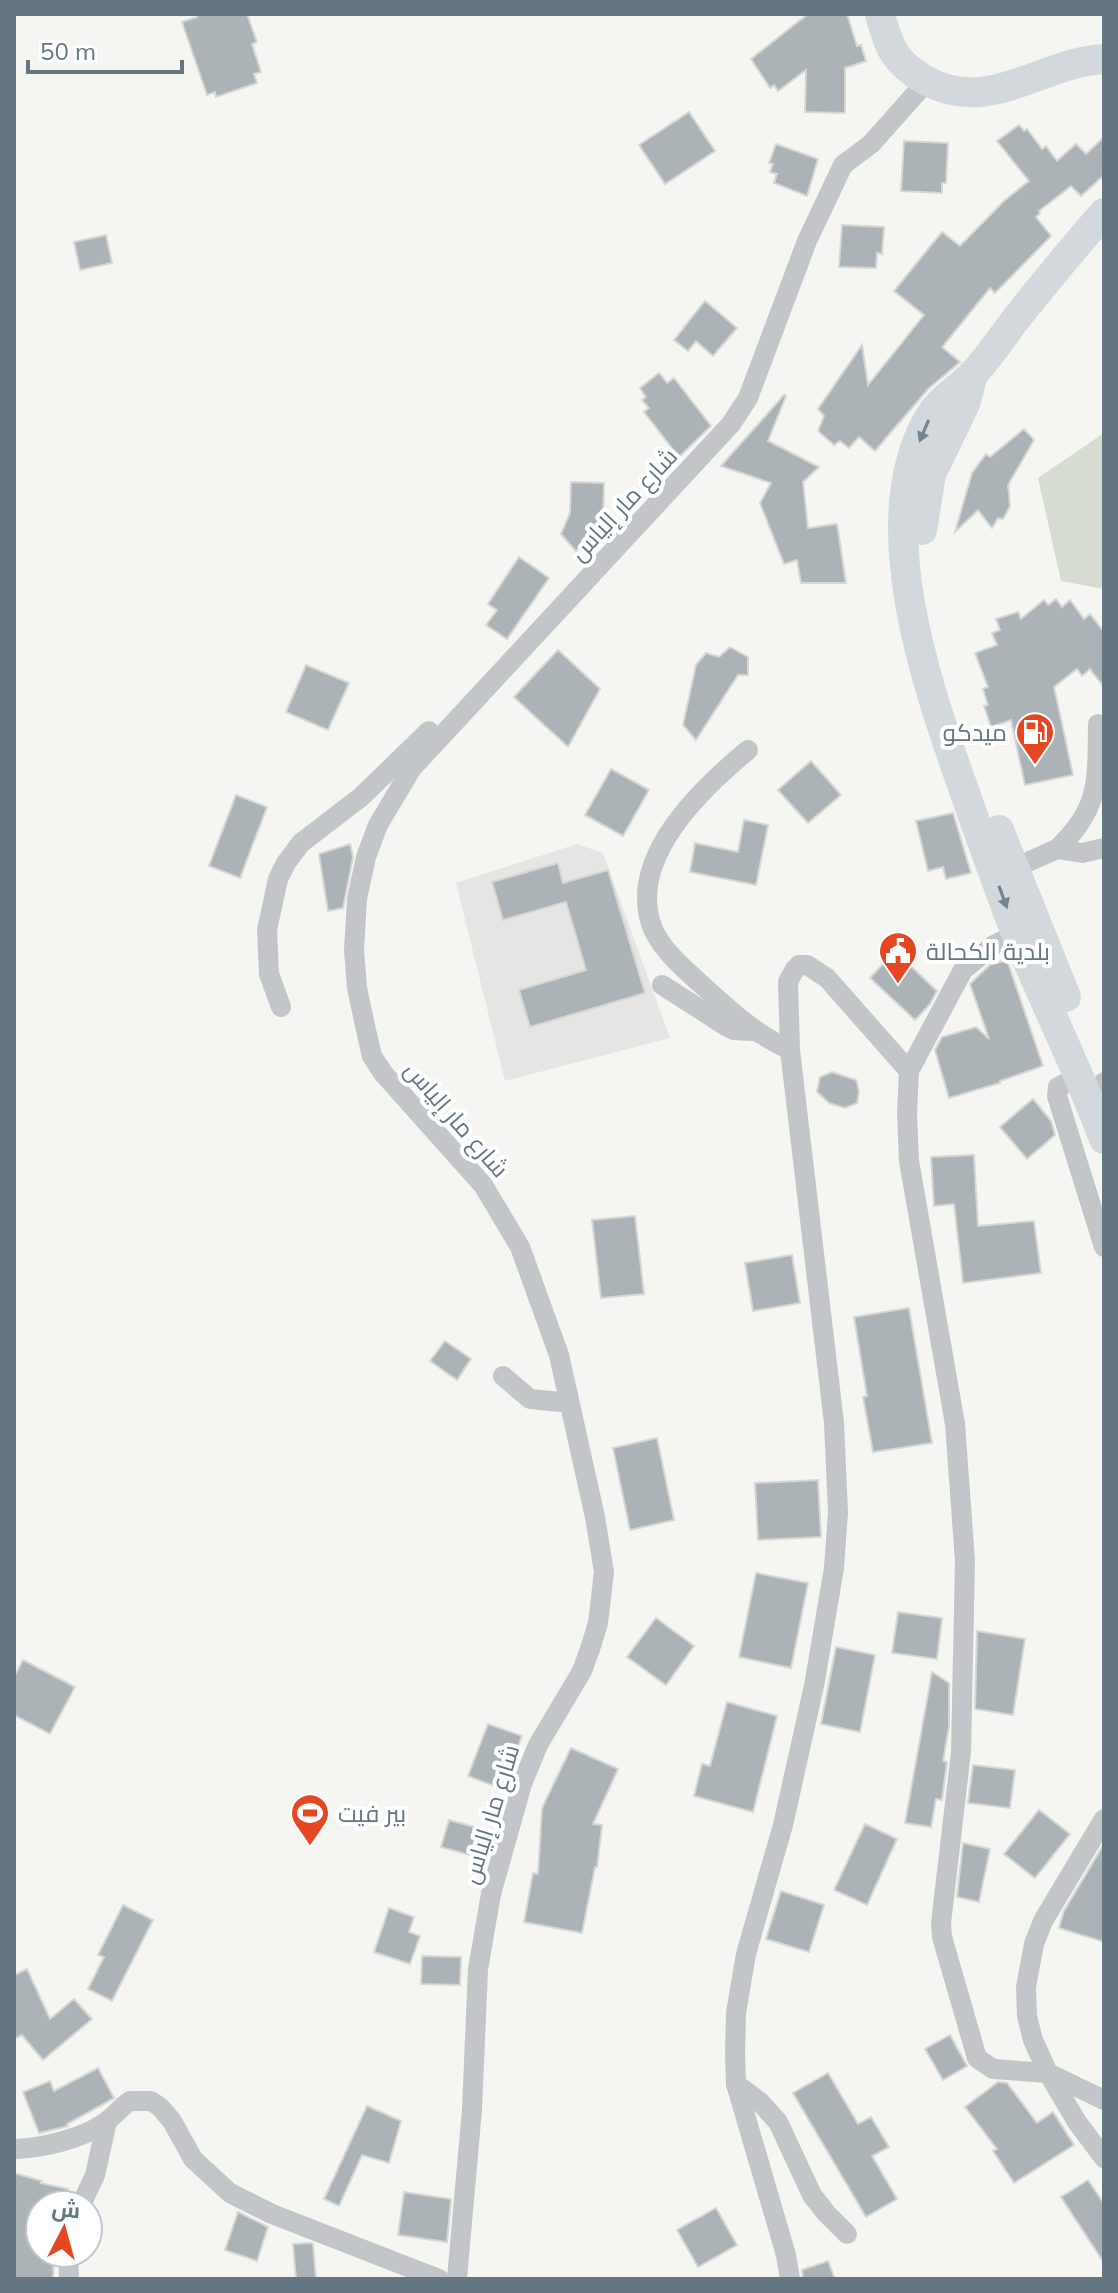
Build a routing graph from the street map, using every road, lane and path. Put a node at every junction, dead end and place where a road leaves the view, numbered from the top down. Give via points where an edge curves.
1 (880, 14) edge
2 (1104, 59) edge
3 (927, 81) junction
4 (1104, 213) edge
5 (973, 374) junction
6 (459, 715) junction
7 (1098, 724) dead end
8 (748, 750) dead end
9 (1104, 848) edge
10 (1057, 849) junction
11 (1014, 868) junction
12 (1017, 934) junction
13 (662, 985) dead end
14 (281, 1007) dead end
15 (755, 1031) junction
16 (790, 1050) junction
17 (909, 1071) junction
18 (1098, 1082) edge
19 (1104, 1139) edge
20 (1104, 1247) edge
21 (503, 1376) dead end
22 (568, 1394) junction
23 (1104, 1819) edge
24 (1048, 2073) junction
25 (736, 2084) junction
26 (1104, 2100) edge
27 (107, 2121) junction
28 (14, 2149) edge
29 (1104, 2158) edge
30 (88, 2189) edge
31 (847, 2234) dead end
32 (439, 2279) edge
33 (457, 2279) edge
34 (790, 2279) edge

1 - 3 highway via 894,57
2 - 3 highway via 977,92 954,92
3 - 6 street, شارع مار إلياس via 871,144 843,165 807,241 748,398 731,424
4 - 5 highway
5 - 11 highway via 965,404 931,474 921,576 937,663
5 -> 12 highway via 942,398 924,427 909,473 905,558 910,610 938,715
6 - 14 street via 440,720 361,797 301,843 286,863 267,930 269,974
6 - 22 street, شارع مار إلياس via 412,768 378,825 366,857 357,899 357,988 372,1056 483,1185 520,1247
7 - 10 street via 1092,797 1083,821
8 - 15 street via 718,775 675,825 648,879 647,899 654,932 665,947
9 - 10 street via 1082,853
10 - 11 street
11 - 18 highway
12 - 17 street via 963,970
12 - 18 highway
13 - 15 street via 734,1030
15 - 16 street
16 - 17 street via 788,982 799,965 807,965 855,1007
16 - 25 street via 834,1423 838,1512 814,1686 742,1978 736,2013
17 - 24 street via 909,1161 955,1424 965,1561 961,1752 942,1937 977,2058 993,2069
18 - 19 highway
18 - 20 street via 1058,1087 1057,1096
21 - 22 street via 530,1399 561,1402
22 - 33 street, شارع مار إلياس via 601,1548 602,1595 582,1671 538,1745 522,1784 491,1894 478,1969
23 - 24 street via 1043,1921 1028,1965 1027,2016
24 - 26 street
24 - 29 street
25 - 31 street via 778,2122 812,2195
25 - 34 street
27 - 28 street via 78,2136
27 - 30 street
27 - 32 street via 130,2101 151,2101 172,2121 193,2159 230,2193

